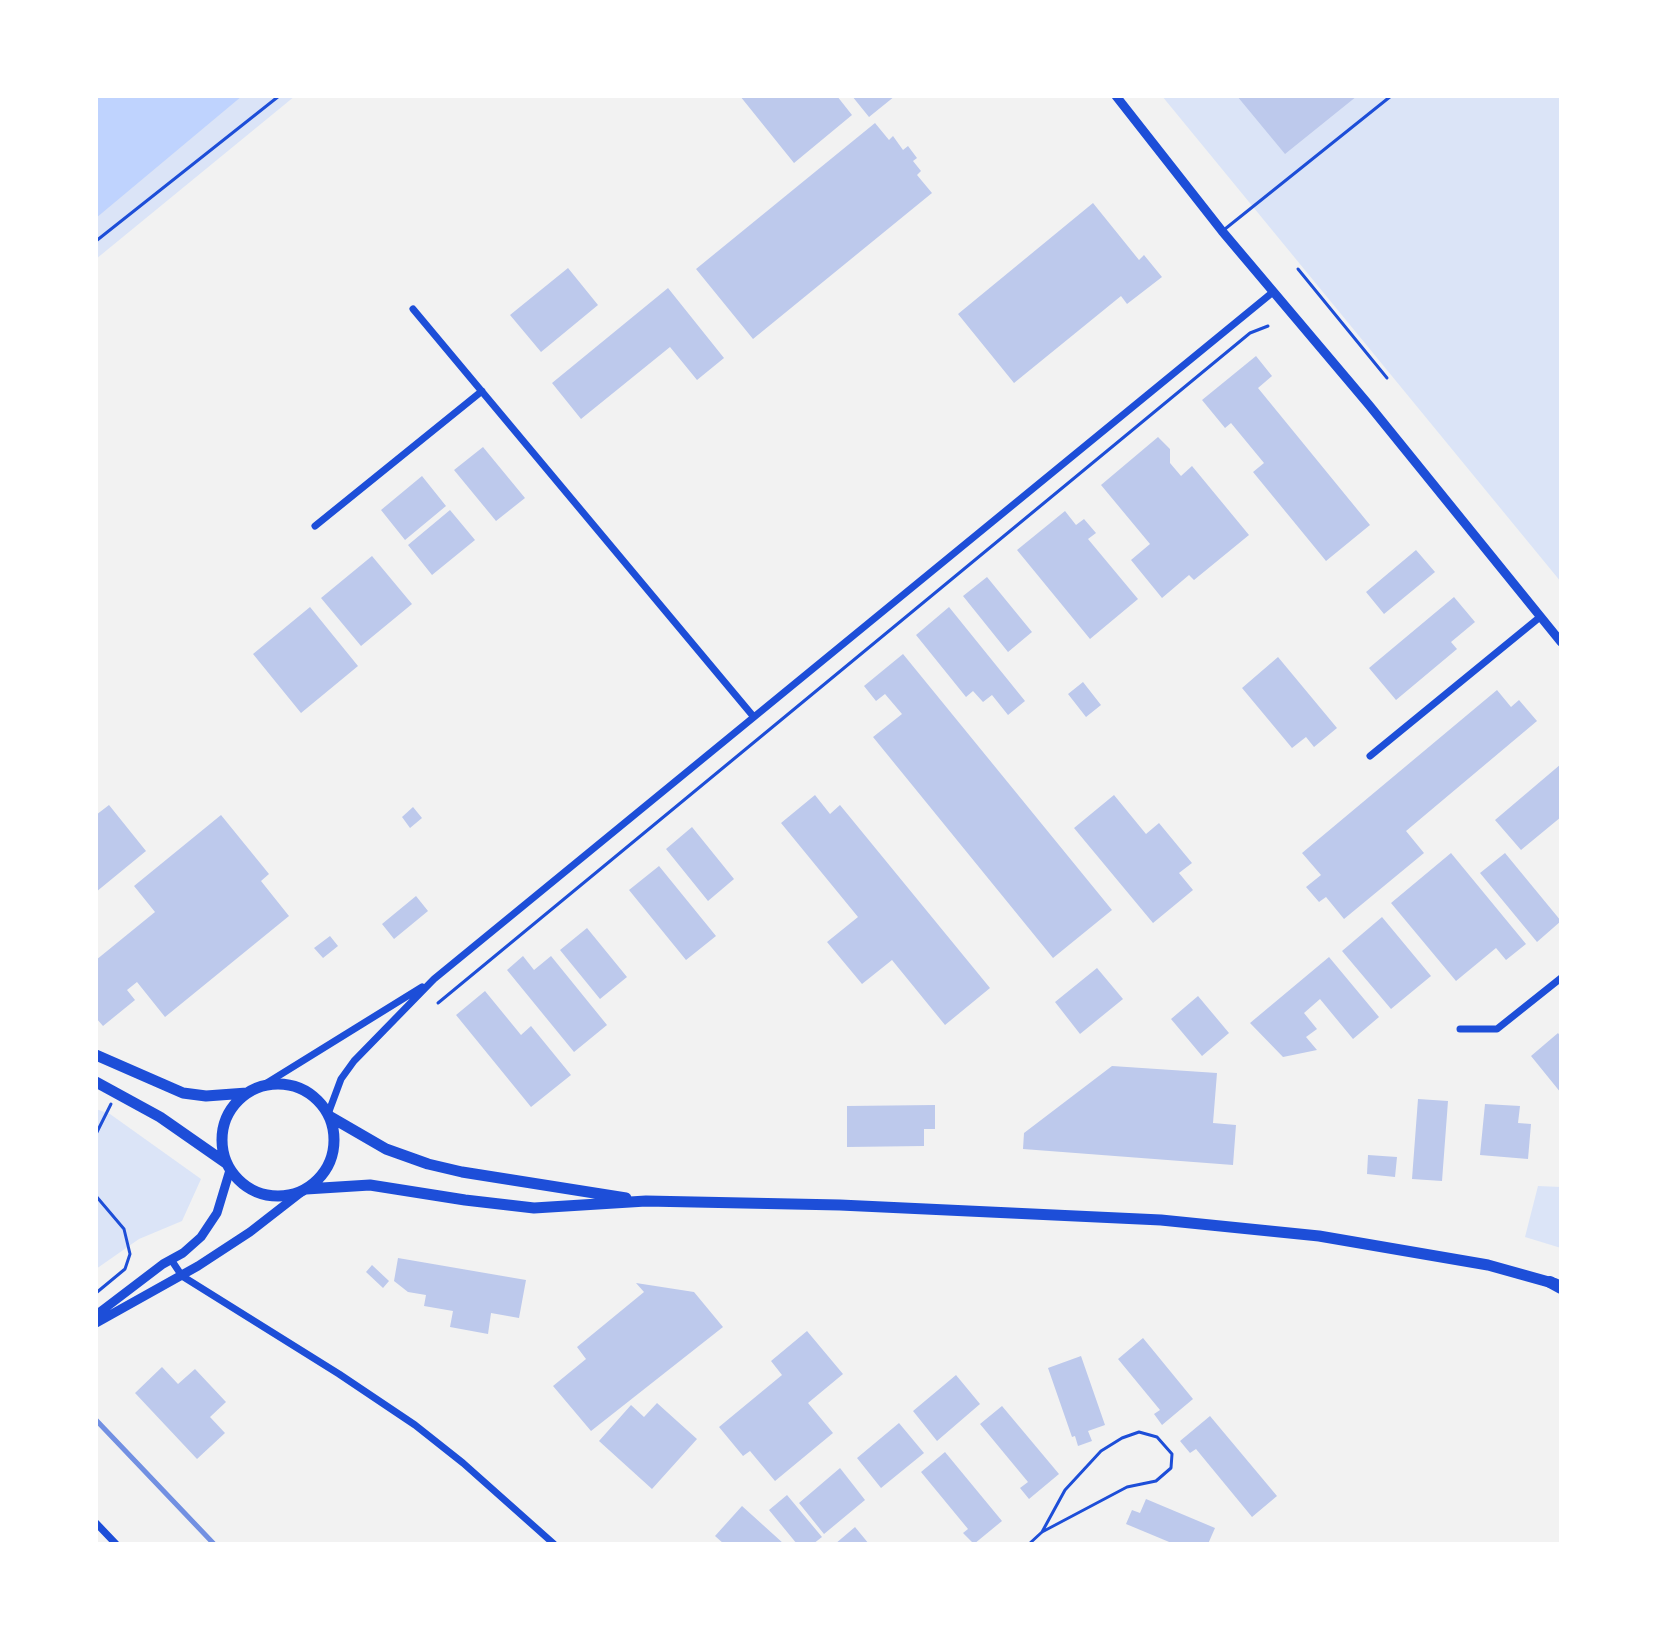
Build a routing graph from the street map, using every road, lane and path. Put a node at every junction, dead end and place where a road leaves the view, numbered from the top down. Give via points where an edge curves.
1 (279, 96) edge
2 (1391, 96) edge
3 (1121, 98) edge
4 (1222, 231) junction
5 (96, 241) edge
6 (1298, 269) dead end
7 (1273, 292) junction
8 (413, 309) dead end
9 (1268, 326) dead end
10 (1387, 378) dead end
11 (482, 391) junction
12 (315, 526) dead end
13 (1540, 617) junction
14 (1561, 642) edge
15 (753, 716) junction
16 (1370, 756) dead end
17 (1561, 978) edge
18 (434, 979) junction
19 (438, 1003) dead end
20 (1460, 1029) dead end
21 (96, 1055) edge
22 (96, 1082) edge
23 (262, 1086) junction
24 (247, 1093) junction
25 (329, 1115) junction
26 (228, 1167) junction
27 (305, 1189) junction
28 (96, 1196) edge
29 (646, 1201) junction
30 (172, 1261) junction
31 (182, 1276) junction
32 (1558, 1285) edge
33 (96, 1293) edge
34 (96, 1315) edge
35 (96, 1323) edge
36 (96, 1523) edge
37 (1042, 1532) junction
38 (116, 1544) edge
39 (554, 1544) edge
40 (1029, 1544) edge

1 - 5 path
2 - 4 lane
3 - 4 street
4 - 7 street
6 - 10 path
7 - 13 street
7 - 15 street
8 - 11 street
9 - 19 path via 1250,333
11 - 12 street
11 - 15 street
13 - 14 street
13 - 16 street
15 - 18 street
17 - 20 street via 1497,1029
18 - 23 street
18 - 25 street via 354,1061 341,1079
21 - 24 highway via 183,1093
22 - 26 highway via 160,1117
23 - 24 highway
23 - 25 highway via 283,1083 303,1089
24 - 26 highway via 232,1106 224,1124
25 - 27 highway via 332,1154 324,1171
25 - 29 highway via 386,1149 428,1164
26 - 27 highway via 263,1194
26 - 30 street via 208,1228
27 - 29 highway via 370,1185 534,1208
27 - 31 street
28 - 33 path via 124,1229 130,1254 125,1269
29 - 32 highway via 1177,1222 1319,1236 1488,1265
30 - 31 street
30 - 34 street
31 - 35 street
31 - 39 street via 415,1425
36 - 38 street
37 - 37 lane via 1065,1490 1101,1451 1122,1438 1139,1432 1157,1437 1172,1454 1171,1468 1156,1481 1127,1487
37 - 40 lane

